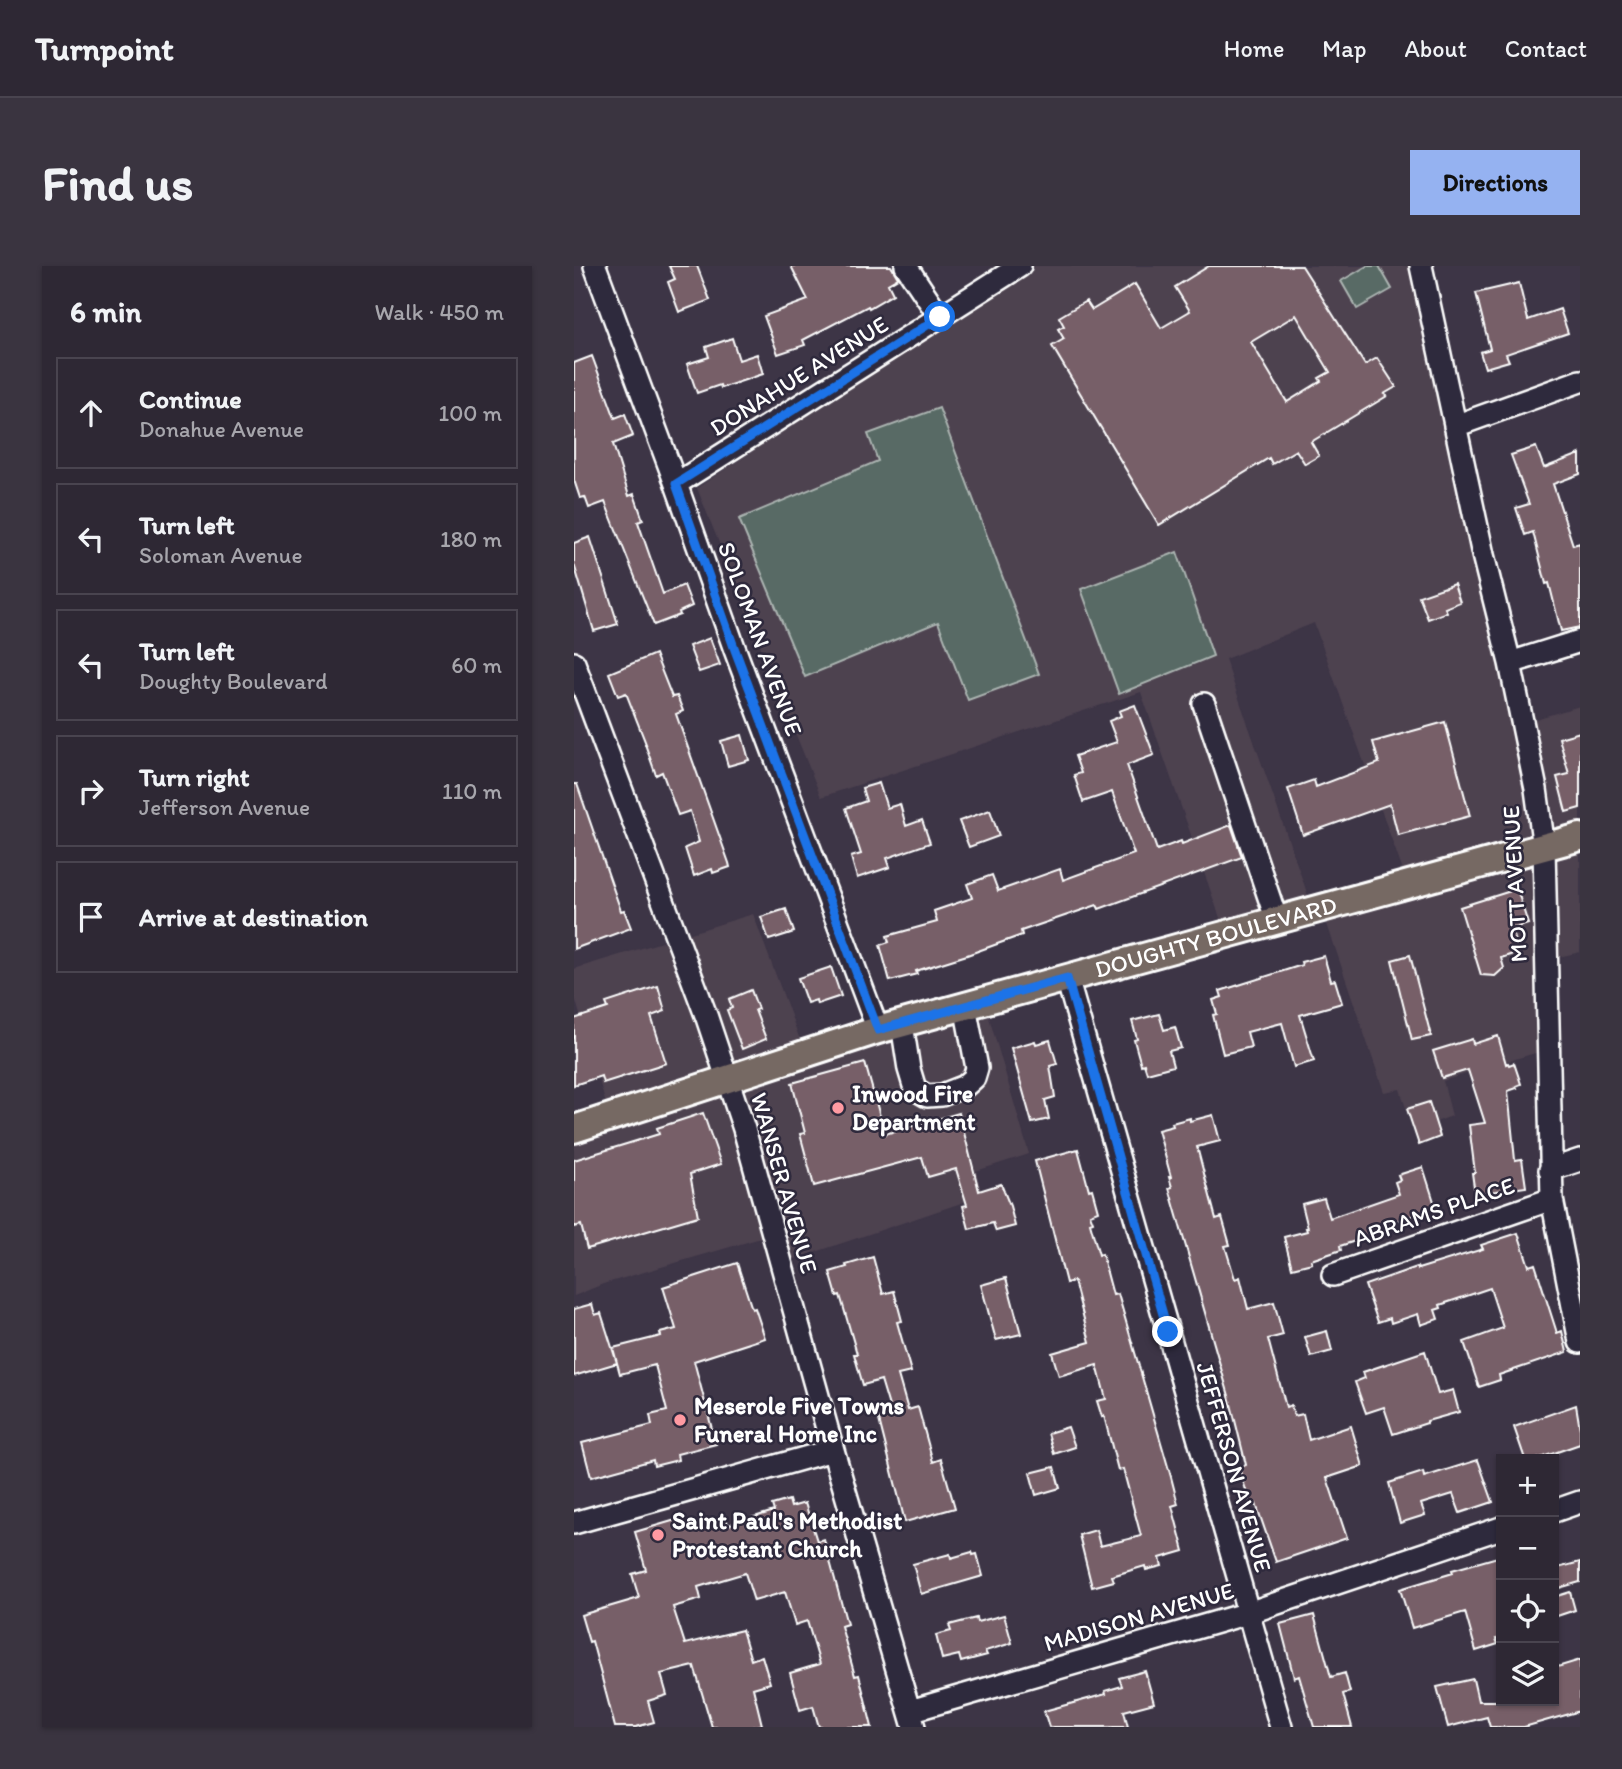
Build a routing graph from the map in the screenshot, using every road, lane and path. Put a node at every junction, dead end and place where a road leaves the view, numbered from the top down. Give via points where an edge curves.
1 (595, 266) edge
2 (905, 266) edge
3 (1020, 266) edge
4 (1421, 266) edge
5 (940, 317) junction
6 (1580, 381) edge
7 (1455, 426) junction
8 (676, 484) junction
9 (1580, 641) edge
10 (574, 663) edge
11 (1510, 663) junction
12 (1204, 704) dead end
13 (1580, 837) edge
14 (1544, 848) junction
15 (1277, 921) junction
16 (1067, 978) junction
17 (965, 1006) junction
18 (890, 1027) junction
19 (726, 1079) junction
20 (574, 1129) edge
21 (1580, 1160) edge
22 (1550, 1170) junction
23 (1552, 1199) junction
24 (1333, 1275) dead end
25 (1580, 1342) edge
26 (833, 1450) junction
27 (1580, 1502) edge
28 (1559, 1509) edge
29 (574, 1523) edge
30 (1496, 1530) edge
31 (1248, 1613) junction
32 (912, 1719) edge
33 (1281, 1727) edge

1 - 8 street, SOLOMAN AVENUE
2 - 5 street
3 - 5 street, DONAHUE AVENUE
4 - 7 street, MOTT AVENUE
5 - 8 street, DONAHUE AVENUE
6 - 7 street
7 - 11 street, MOTT AVENUE
8 - 18 street, SOLOMAN AVENUE via 735,650
9 - 11 street
10 - 19 street, WANSER AVENUE
11 - 14 street, MOTT AVENUE
12 - 15 street
13 - 14 main road, DOUGHTY BOULEVARD
14 - 15 main road, DOUGHTY BOULEVARD
14 - 22 street, MOTT AVENUE
15 - 16 main road, DOUGHTY BOULEVARD
16 - 17 main road, DOUGHTY BOULEVARD
16 - 31 street, JEFFERSON AVENUE
17 - 18 main road, DOUGHTY BOULEVARD
17 - 18 street, SOLOMAN AVENUE via 977,1068 965,1086 942,1094 926,1096 915,1089
18 - 19 main road, DOUGHTY BOULEVARD
19 - 20 main road, DOUGHTY BOULEVARD
19 - 26 street, WANSER AVENUE
21 - 22 street
22 - 23 street, MOTT AVENUE
23 - 24 street, ABRAMS PLACE
23 - 25 street, MOTT AVENUE
26 - 29 street
26 - 32 street, WANSER AVENUE
27 - 28 street
30 - 31 street, MADISON AVENUE
31 - 32 street, MADISON AVENUE
31 - 33 street, JEFFERSON AVENUE

